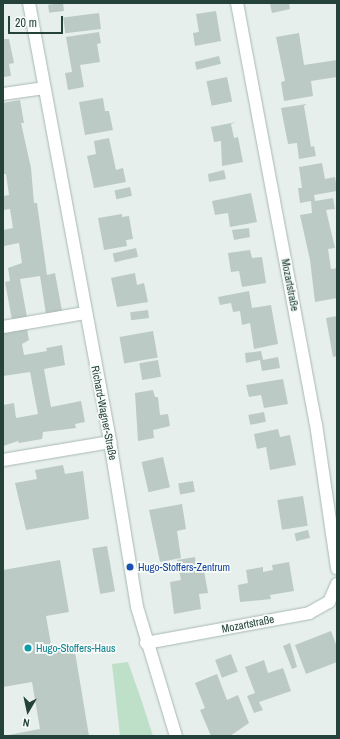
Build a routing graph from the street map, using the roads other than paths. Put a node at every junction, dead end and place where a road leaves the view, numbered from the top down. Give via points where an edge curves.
1 (29, 3) edge
2 (237, 3) edge
3 (44, 88) junction
4 (3, 94) edge
5 (85, 313) junction
6 (3, 327) edge
7 (110, 442) junction
8 (3, 460) edge
9 (337, 568) edge
10 (337, 584) edge
11 (146, 643) junction
12 (176, 736) edge

1 - 3 street, Richard-Wagner-Straße
2 - 9 street, Mozartstraße via 316,424
3 - 4 street
3 - 5 street, Richard-Wagner-Straße
5 - 6 street
5 - 7 street, Richard-Wagner-Straße
7 - 8 street
7 - 11 street, Richard-Wagner-Straße via 130,568
10 - 11 street, Mozartstraße via 329,602 310,613
11 - 12 street, Richard-Wagner-Straße

